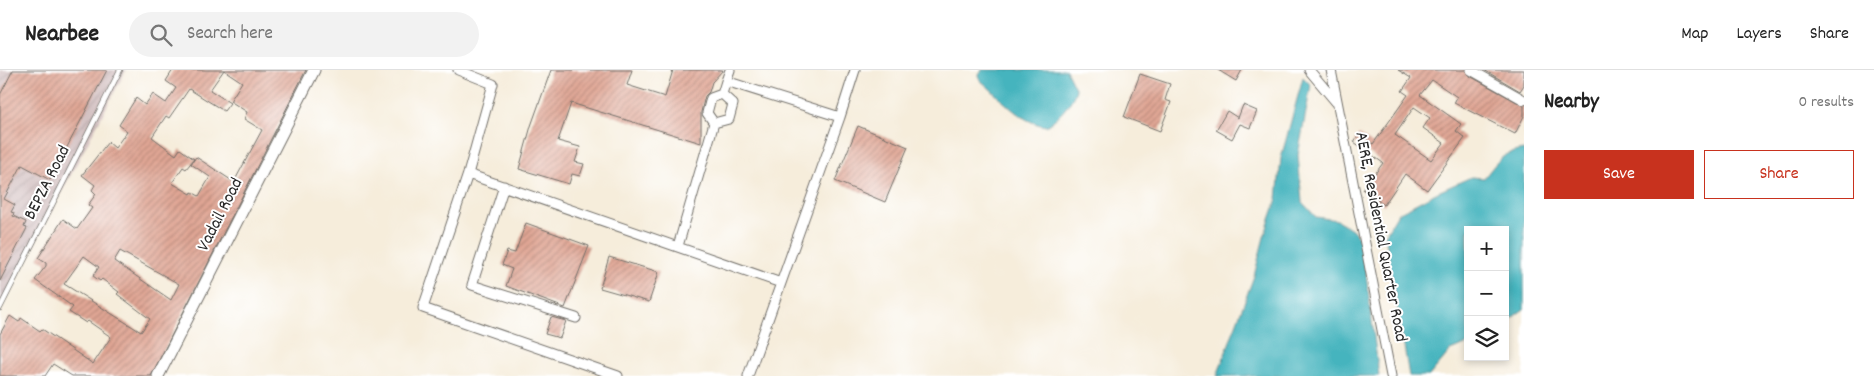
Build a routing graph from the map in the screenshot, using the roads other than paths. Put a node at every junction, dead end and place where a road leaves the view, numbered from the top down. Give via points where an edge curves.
1 (120, 70) edge
2 (314, 70) edge
3 (458, 70) edge
4 (730, 70) edge
5 (855, 70) edge
6 (1309, 70) edge
7 (1331, 70) edge
8 (1471, 70) edge
9 (726, 81) junction
10 (722, 94) junction
11 (1524, 100) edge
12 (1338, 104) junction
13 (840, 117) junction
14 (714, 123) junction
15 (468, 174) junction
16 (504, 186) junction
17 (678, 246) junction
18 (781, 283) junction
19 (0, 308) edge
20 (576, 318) dead end
21 (158, 376) edge
22 (618, 376) edge
23 (748, 376) edge
24 (1391, 376) edge

1 - 19 lane, BEPZA Road
2 - 21 street, Vadail Road
3 - 15 street via 492,84
4 - 9 street
5 - 13 street
6 - 12 street, AERE, Residential Quarter Road
7 - 12 street, AERE, Residential Quarter Road
8 - 11 street
9 - 10 street
9 - 13 street
10 - 14 street via 711,98 707,113
10 - 14 street via 733,104 729,119
12 - 24 street, AERE, Residential Quarter Road
13 - 18 street
14 - 17 street
15 - 16 street
15 - 22 street via 423,308
16 - 17 street
16 - 20 street via 472,284
17 - 18 street
18 - 23 street

